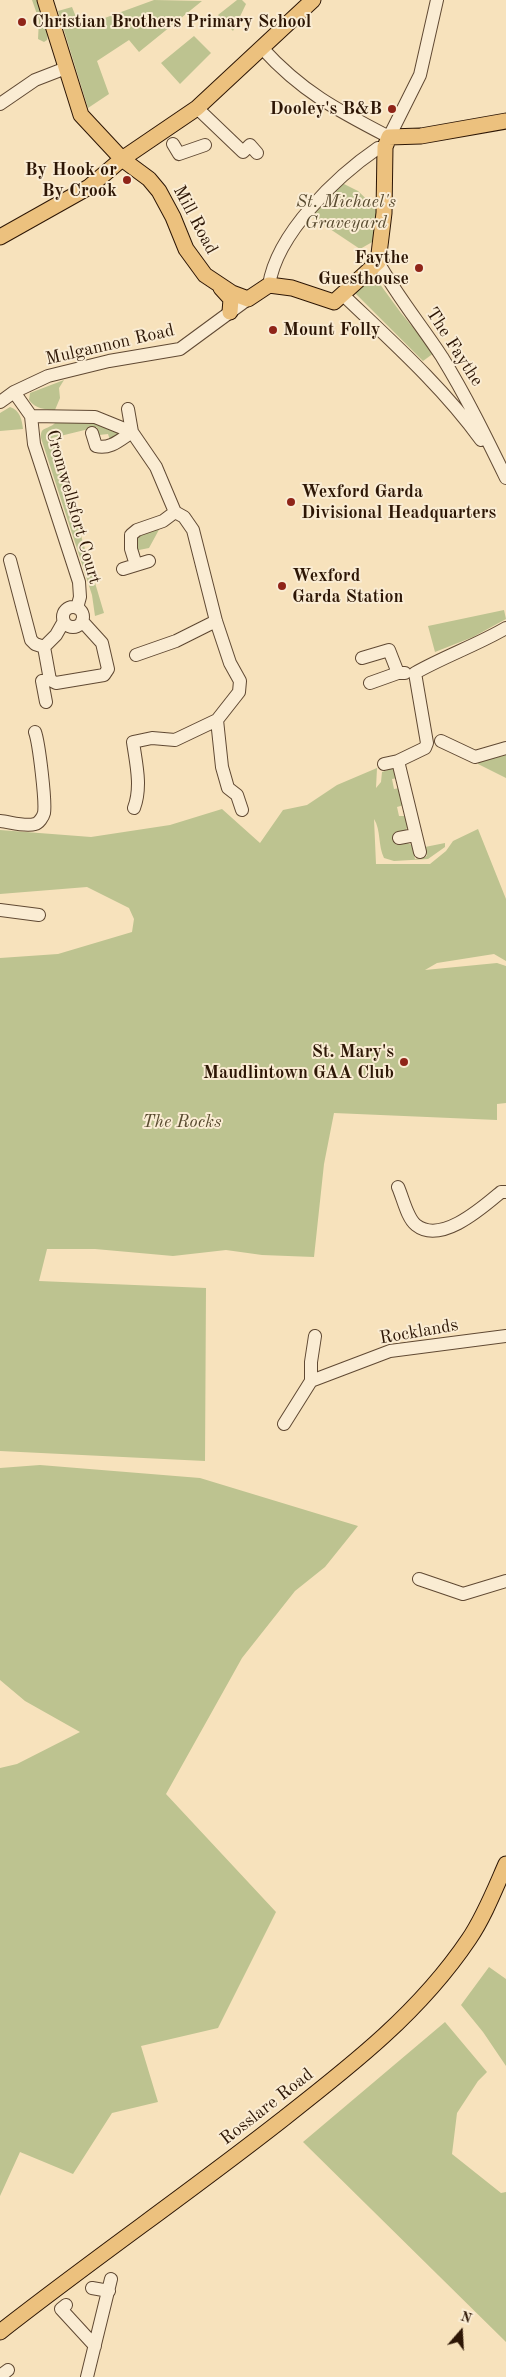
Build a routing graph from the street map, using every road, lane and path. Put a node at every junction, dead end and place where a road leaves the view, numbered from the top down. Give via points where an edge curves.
1 (45, 0) edge
2 (313, 0) edge
3 (437, 0) edge
4 (262, 48) junction
5 (66, 68) junction
6 (0, 104) edge
7 (197, 108) junction
8 (506, 121) edge
9 (168, 137) junction
10 (389, 138) junction
11 (204, 145) dead end
12 (378, 148) dead end
13 (257, 153) dead end
14 (122, 158) junction
15 (0, 237) edge
16 (378, 262) junction
17 (212, 280) junction
18 (269, 285) junction
19 (342, 294) junction
20 (248, 299) junction
21 (230, 312) junction
22 (450, 370) junction
23 (433, 385) junction
24 (14, 392) junction
25 (0, 402) edge
26 (128, 409) dead end
27 (469, 415) junction
28 (31, 416) junction
29 (132, 432) junction
30 (92, 433) dead end
31 (506, 478) edge
32 (175, 512) junction
33 (10, 560) dead end
34 (149, 561) dead end
35 (136, 564) junction
36 (123, 569) dead end
37 (77, 608) junction
38 (82, 621) junction
39 (216, 621) junction
40 (64, 622) junction
41 (506, 628) edge
42 (44, 647) junction
43 (136, 655) dead end
44 (362, 658) dead end
45 (416, 672) junction
46 (398, 673) junction
47 (50, 680) junction
48 (370, 683) dead end
49 (46, 702) dead end
50 (218, 720) junction
51 (36, 732) dead end
52 (441, 741) dead end
53 (506, 748) edge
54 (398, 761) junction
55 (384, 764) dead end
56 (134, 808) dead end
57 (242, 810) dead end
58 (0, 821) edge
59 (415, 835) junction
60 (399, 838) dead end
61 (420, 852) dead end
62 (0, 910) edge
63 (39, 914) dead end
64 (398, 1187) dead end
65 (506, 1192) edge
66 (315, 1336) dead end
67 (506, 1336) edge
68 (311, 1381) junction
69 (284, 1424) dead end
70 (419, 1579) dead end
71 (506, 1581) edge
72 (506, 1864) edge
73 (92, 2288) dead end
74 (66, 2305) dead end
75 (0, 2332) edge
76 (95, 2346) junction
77 (87, 2377) edge

1 - 5 main road, Mill Road
2 - 4 main road
3 - 10 street via 420,75
4 - 7 main road
4 - 10 street via 318,99
5 - 6 street via 35,80
5 - 14 main road, Mill Road via 81,116
7 - 9 main road
7 - 13 street via 243,152 250,145
8 - 10 main road via 421,136
9 - 11 street via 179,154
9 - 14 main road
10 - 16 main road via 385,147 384,213
12 - 18 street via 312,205 283,250
14 - 15 main road via 89,187
14 - 17 main road, Mill Road via 159,191 193,261
16 - 19 main road
16 - 22 street, The Faythe via 396,294 418,320
17 - 20 main road, Mill Road
17 - 21 main road, Mill Road via 231,299
18 - 19 main road via 292,288 334,302
18 - 20 main road
19 - 23 street, The Faythe
20 - 21 street, Mulgannon Road
21 - 24 street, Mulgannon Road via 180,349 80,367 48,376
22 - 23 street via 446,379
22 - 27 street, The Faythe
23 - 27 street, The Faythe
24 - 25 street, Mulgannon Road
24 - 28 street
26 - 29 street
27 - 31 street, The Faythe
28 - 29 street via 95,417
28 - 37 street, Cromwellsfort Court via 34,444 80,582
29 - 30 street via 103,448 96,446
29 - 32 street via 156,467
32 - 35 street via 131,535
32 - 39 street via 193,530
33 - 42 street via 31,640
34 - 35 street
35 - 36 street
37 - 38 street, Cromwellsfort Court via 82,612
37 - 40 street, Cromwellsfort Court via 67,609
38 - 40 street via 75,627
38 - 47 street, Cromwellsfort Court via 102,642 108,669 104,675 56,683
39 - 43 street via 176,641
39 - 50 street via 230,663 240,680 239,692
40 - 42 street, Cromwellsfort Court
41 - 45 street
42 - 47 street
44 - 46 street via 389,645
45 - 46 street
45 - 54 street via 428,743 425,748
46 - 48 street
47 - 49 street via 42,681
50 - 56 street via 175,740 152,738 133,742 138,775
50 - 57 street via 222,767 228,788 237,795
51 - 58 street via 40,746 44,813 34,824
52 - 53 street via 475,757
54 - 55 street
54 - 59 street
59 - 60 street
59 - 61 street
62 - 63 street
64 - 65 street via 415,1224 424,1230 453,1227 501,1192
66 - 68 street
67 - 68 street, Rocklands via 390,1351
68 - 69 street
70 - 71 street via 463,1594
72 - 75 main road, Rosslare Road via 470,1937 429,1991 401,2020 263,2135
73 - 76 street via 110,2285
74 - 76 street via 61,2309
76 - 77 street

